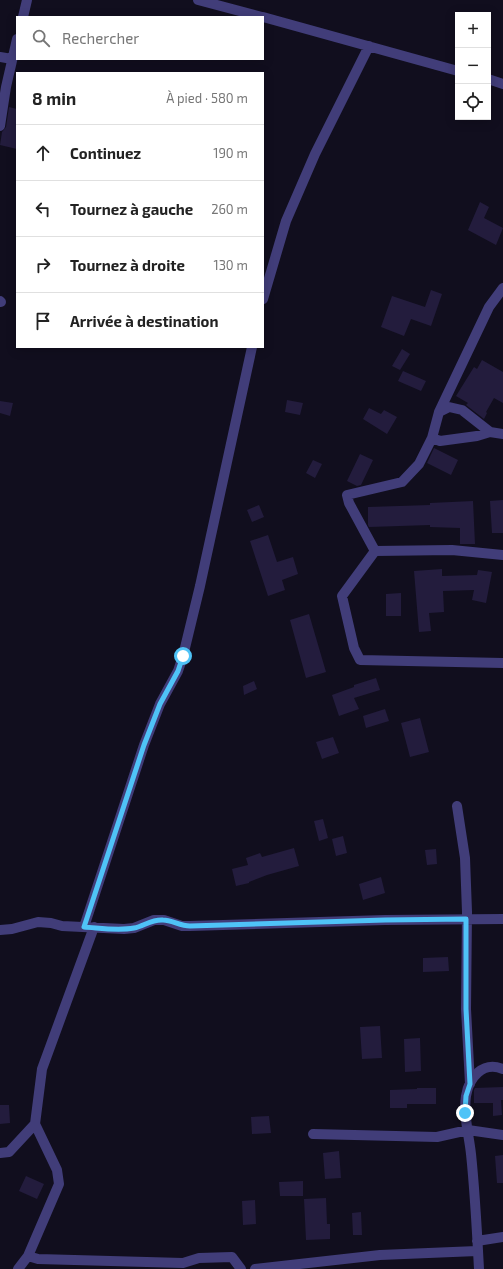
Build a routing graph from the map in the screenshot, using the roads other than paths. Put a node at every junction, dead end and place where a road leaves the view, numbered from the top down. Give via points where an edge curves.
1 (27, 0) edge
2 (198, 0) edge
3 (23, 16) edge
4 (258, 16) edge
5 (264, 18) edge
6 (16, 43) edge
7 (369, 46) junction
8 (0, 57) edge
9 (12, 59) junction
10 (455, 70) edge
11 (491, 80) edge
12 (503, 84) edge
13 (0, 126) edge
14 (503, 288) edge
15 (264, 297) edge
16 (252, 348) edge
17 (439, 412) junction
18 (490, 432) junction
19 (503, 434) edge
20 (432, 438) junction
21 (375, 551) junction
22 (503, 555) edge
23 (503, 663) edge
24 (457, 806) dead end
25 (466, 919) junction
26 (503, 919) edge
27 (89, 927) junction
28 (0, 930) edge
29 (503, 1069) edge
30 (470, 1084) junction
31 (35, 1124) junction
32 (468, 1130) junction
33 (313, 1134) dead end
34 (503, 1134) edge
35 (0, 1153) edge
36 (503, 1237) edge
37 (477, 1246) junction
38 (28, 1256) junction
39 (18, 1269) edge
40 (241, 1269) edge
41 (255, 1269) edge
42 (479, 1269) edge

1 - 3 street
2 - 4 street
5 - 7 street
6 - 9 street
7 - 10 street
7 - 15 street via 315,154 286,220
8 - 9 street
9 - 13 street
11 - 12 street
14 - 17 street via 489,307
16 - 27 street via 183,656 144,745
17 - 18 street via 449,408 462,410
17 - 20 street
18 - 19 street
18 - 20 street via 440,441
20 - 21 street via 419,464 402,482 347,495 348,503
21 - 22 street via 452,550
21 - 23 street via 342,596 354,648 360,660
24 - 25 street via 465,858
25 - 26 street
25 - 27 street via 190,926 154,920 134,928
25 - 30 street via 466,1009
27 - 28 street via 38,922
27 - 31 street via 42,1069
29 - 30 street via 487,1066 477,1073
30 - 32 street via 465,1113
31 - 35 street via 9,1152
31 - 38 street via 57,1170 59,1184
32 - 33 street via 437,1137
32 - 34 street
32 - 37 street
36 - 37 street
37 - 41 street
37 - 42 street
38 - 39 street
38 - 40 street via 38,1260 183,1263 199,1258 232,1257

